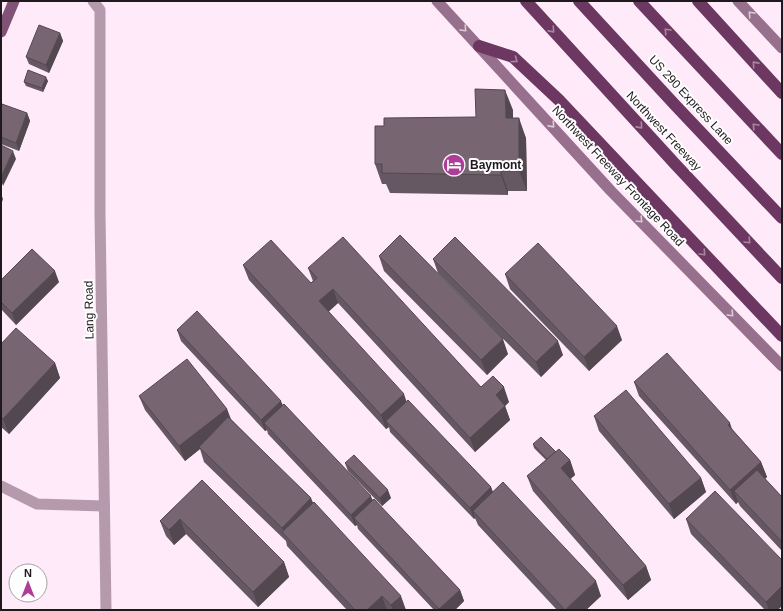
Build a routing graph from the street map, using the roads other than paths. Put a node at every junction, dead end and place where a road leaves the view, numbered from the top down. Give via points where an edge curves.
1 (14, 1) edge
2 (437, 1) edge
3 (526, 1) edge
4 (579, 1) edge
5 (639, 1) edge
6 (698, 1) edge
7 (738, 1) edge
8 (100, 4) edge
9 (1, 32) edge
10 (479, 46) junction
11 (782, 48) edge
12 (782, 93) edge
13 (782, 154) edge
14 (782, 218) edge
15 (782, 278) edge
16 (782, 336) edge
17 (782, 366) edge
18 (1, 486) edge
19 (104, 506) junction
20 (106, 610) edge

1 - 9 main road
2 -> 10 main road, Northwest Freeway Frontage Road
3 -> 15 highway, Northwest Freeway
4 - 14 highway, US 290 Express Lane
13 -> 5 highway
12 -> 6 highway
11 -> 7 main road
8 - 19 street, Lang Road
10 -> 16 highway via 513,57 560,101
10 -> 17 main road, Northwest Freeway Frontage Road via 611,191
18 - 19 street via 37,504
19 - 20 street, Lang Road

